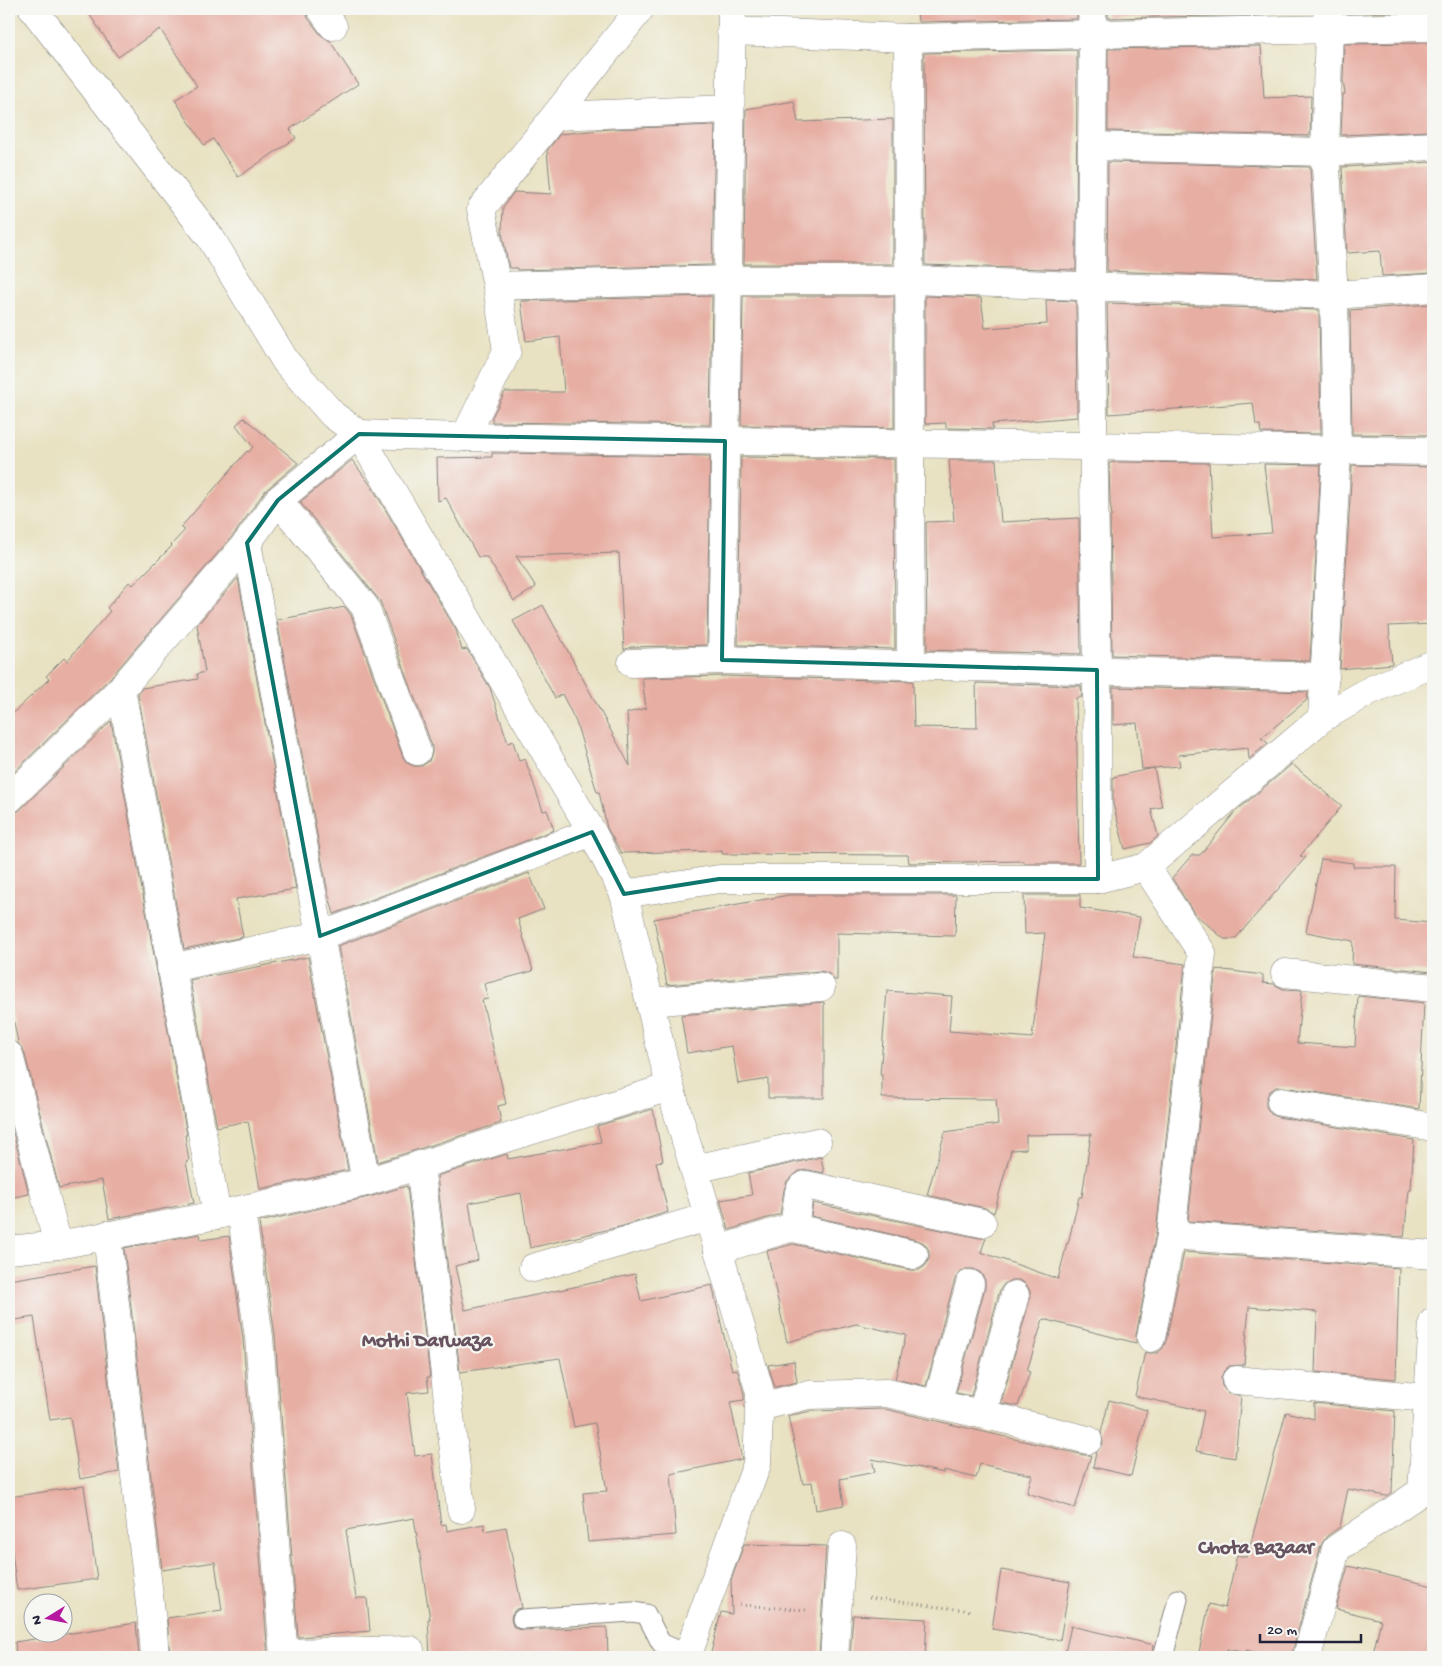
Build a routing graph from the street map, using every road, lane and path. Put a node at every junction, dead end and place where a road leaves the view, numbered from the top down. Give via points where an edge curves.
1 (33, 9) edge
2 (640, 9) edge
3 (1328, 19) edge
4 (731, 20) edge
5 (1092, 21) edge
6 (1433, 27) edge
7 (908, 38) junction
8 (730, 109) junction
9 (555, 116) junction
10 (1092, 146) junction
11 (1433, 146) edge
12 (1326, 152) junction
13 (728, 280) junction
14 (910, 280) junction
15 (497, 286) junction
16 (1091, 287) junction
17 (1433, 288) edge
18 (1334, 295) junction
19 (360, 434) junction
20 (465, 437) junction
21 (726, 441) junction
22 (910, 444) junction
23 (1092, 446) junction
24 (1337, 450) junction
25 (1433, 451) edge
26 (278, 500) junction
27 (248, 543) junction
28 (722, 660) junction
29 (632, 663) dead end
30 (1433, 664) edge
31 (911, 666) junction
32 (1097, 670) junction
33 (1325, 677) junction
34 (120, 690) junction
35 (1322, 718) junction
36 (418, 751) dead end
37 (9, 799) edge
38 (592, 832) junction
39 (1146, 866) junction
40 (1098, 879) junction
41 (624, 894) junction
42 (320, 936) junction
43 (171, 968) junction
44 (1285, 973) dead end
45 (821, 987) dead end
46 (1433, 988) edge
47 (650, 1002) junction
48 (9, 1055) edge
49 (670, 1087) junction
50 (1282, 1102) dead end
51 (1433, 1127) edge
52 (817, 1142) dead end
53 (420, 1165) junction
54 (694, 1170) junction
55 (366, 1182) junction
56 (229, 1212) junction
57 (708, 1217) junction
58 (982, 1223) dead end
59 (794, 1228) junction
60 (107, 1235) junction
61 (1171, 1235) junction
62 (58, 1245) junction
63 (9, 1250) edge
64 (718, 1250) junction
65 (914, 1255) dead end
66 (1433, 1256) edge
67 (532, 1268) dead end
68 (970, 1284) dead end
69 (1015, 1295) dead end
70 (1433, 1322) edge
71 (1151, 1338) dead end
72 (1236, 1380) dead end
73 (1427, 1398) junction
74 (936, 1404) junction
75 (759, 1407) junction
76 (982, 1414) junction
77 (1088, 1440) dead end
78 (461, 1509) dead end
79 (842, 1546) dead end
80 (1178, 1599) dead end
81 (522, 1619) dead end
82 (410, 1650) dead end
83 (284, 1655) edge
84 (688, 1656) edge
85 (155, 1657) edge
86 (834, 1657) edge
87 (1163, 1657) edge
88 (1307, 1657) edge

1 - 19 street via 210,237 286,362 333,415
2 - 9 street
3 - 5 street
3 - 6 street
3 - 12 street
4 - 7 street
4 - 8 street
5 - 7 street
5 - 10 street
7 - 14 street
8 - 9 street
8 - 13 street
9 - 15 street via 482,209
10 - 12 street
10 - 16 street
11 - 12 street
12 - 18 street
13 - 14 street
13 - 15 street
13 - 21 street
14 - 16 street
14 - 22 street
15 - 20 street via 507,352
16 - 18 street
16 - 23 street
17 - 18 street
18 - 24 street
19 - 20 street
19 - 26 street
19 - 38 street
20 - 21 street
21 - 22 street
21 - 28 street
22 - 23 street
22 - 31 street
23 - 24 street
23 - 32 street
24 - 25 street
24 - 33 street
26 - 27 street
26 - 36 street via 365,607
27 - 34 street
27 - 42 street
28 - 29 street
28 - 31 street
30 - 35 street via 1370,690
31 - 32 street
32 - 33 street
32 - 40 street
33 - 35 street
34 - 37 street
34 - 43 street
35 - 39 street
38 - 41 street
38 - 42 street
39 - 40 street
39 - 61 street via 1202,953
40 - 41 street via 719,879
41 - 47 street
42 - 43 street
42 - 55 street
43 - 56 street
44 - 46 street
45 - 47 street
47 - 49 street
48 - 62 street
49 - 53 street
49 - 54 street
50 - 51 street
52 - 54 street
53 - 55 street
53 - 78 street
54 - 57 street
55 - 56 street
56 - 60 street
56 - 83 street via 259,1337
57 - 64 street
57 - 67 street
58 - 59 street via 806,1186 799,1192
59 - 64 street
59 - 65 street
60 - 62 street
60 - 85 street
61 - 66 street
61 - 71 street
62 - 63 street
64 - 75 street via 760,1392
68 - 74 street
69 - 76 street
70 - 73 street
72 - 73 street
73 - 88 street via 1422,1491 1336,1549
74 - 75 street via 887,1393 809,1395
74 - 76 street
75 - 84 street via 756,1464
76 - 77 street
79 - 86 street
80 - 87 lane
81 - 84 lane via 632,1612 646,1614 661,1643
82 - 83 street

